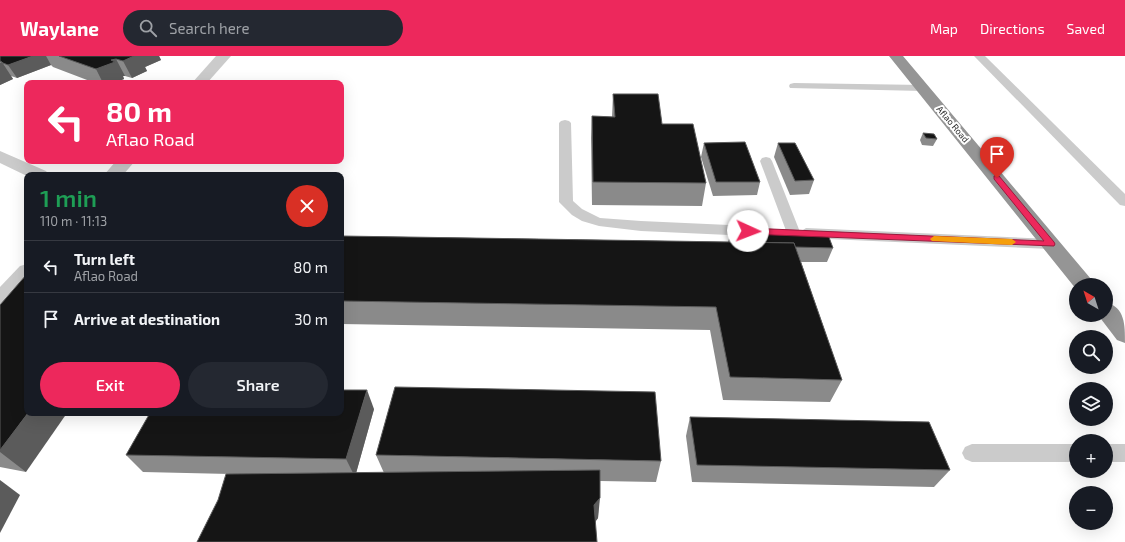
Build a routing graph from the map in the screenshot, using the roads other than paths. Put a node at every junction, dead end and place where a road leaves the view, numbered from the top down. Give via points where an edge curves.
1 (224, 56) edge
2 (896, 56) edge
3 (979, 56) edge
4 (202, 80) edge
5 (794, 86) dead end
6 (923, 88) junction
7 (565, 123) dead end
8 (0, 156) edge
9 (766, 161) dead end
10 (123, 164) edge
11 (34, 172) edge
12 (116, 172) edge
13 (1125, 202) edge
14 (763, 232) edge
15 (778, 232) edge
16 (794, 233) junction
17 (1051, 244) junction
18 (24, 274) edge
19 (1079, 278) edge
20 (0, 301) edge
21 (1113, 319) edge
22 (1125, 334) edge
23 (972, 453) dead end
24 (1069, 453) edge
25 (1113, 453) edge
26 (1125, 454) edge

1 - 4 street
2 - 6 highway, Aflao Road
3 - 13 lane
5 - 6 lane
6 - 17 highway, Aflao Road
7 - 14 lane via 566,202 586,218 599,222 641,226
8 - 11 street
9 - 16 lane
10 - 12 street
15 - 16 lane
16 - 17 lane
17 - 19 highway, Aflao Road
18 - 20 street
21 - 22 highway
23 - 24 lane
25 - 26 lane

